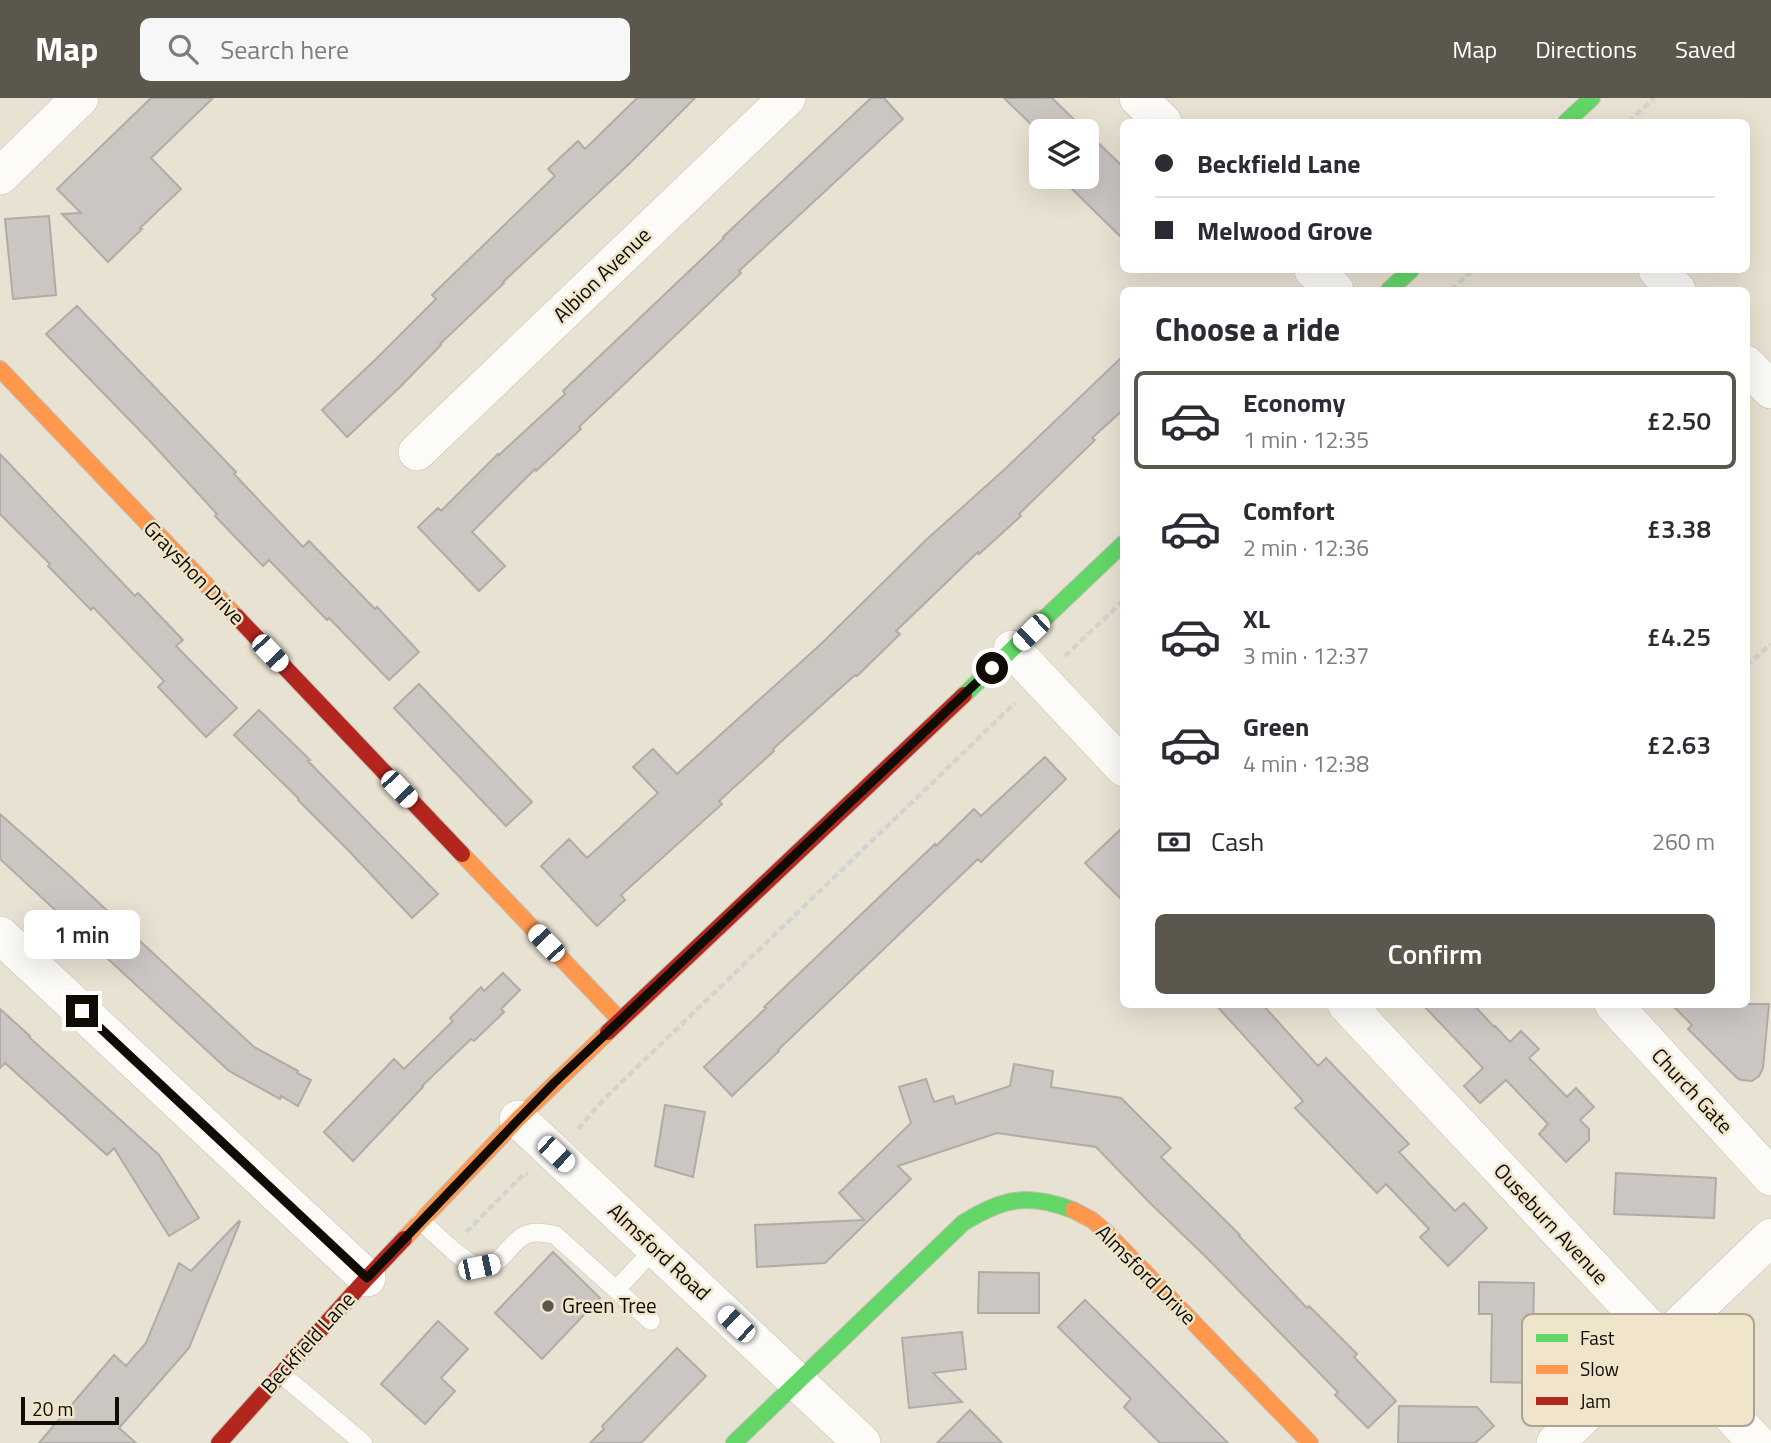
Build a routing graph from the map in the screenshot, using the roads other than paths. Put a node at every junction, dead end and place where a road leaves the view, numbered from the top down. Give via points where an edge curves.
1 (80, 98) edge
2 (787, 98) edge
3 (1138, 98) edge
4 (1592, 98) edge
5 (1160, 119) edge
6 (1569, 119) edge
7 (0, 176) edge
8 (1316, 273) edge
9 (1408, 273) edge
10 (1660, 273) edge
11 (1332, 287) edge
12 (1392, 287) edge
13 (1674, 287) edge
14 (1750, 368) edge
15 (0, 369) edge
16 (1771, 390) edge
17 (417, 452) dead end
18 (1120, 547) edge
19 (1012, 649) junction
20 (1120, 764) edge
21 (0, 935) edge
22 (1350, 1008) edge
23 (1616, 1008) edge
24 (620, 1020) junction
25 (519, 1119) junction
26 (1771, 1177) edge
27 (421, 1221) junction
28 (1771, 1237) edge
29 (655, 1248) junction
30 (367, 1278) junction
31 (616, 1290) junction
32 (1636, 1314) edge
33 (1691, 1314) edge
34 (651, 1321) dead end
35 (280, 1373) junction
36 (797, 1381) junction
37 (1573, 1426) edge
38 (1741, 1426) edge
39 (219, 1443) edge
40 (363, 1443) edge
41 (734, 1443) edge
42 (862, 1443) edge
43 (1310, 1443) edge
44 (1555, 1443) edge
45 (1757, 1443) edge

1 - 7 street
2 - 17 street, Albion Avenue
3 - 5 street
4 - 6 street
8 - 11 street
9 - 12 street
10 - 13 street
14 - 16 street
15 - 24 street, Grayshon Drive
18 - 19 street, Beckfield Lane
19 - 20 street
19 - 24 street, Beckfield Lane
21 - 30 street
22 - 32 street, Ouseburn Avenue
23 - 26 street, Church Gate
24 - 25 street, Beckfield Lane
25 - 27 street, Beckfield Lane
25 - 29 street, Almsford Road
27 - 30 street, Beckfield Lane
27 - 31 lane via 479,1267 494,1264 523,1236 555,1235
28 - 33 street
29 - 31 lane
29 - 36 street, Almsford Road
30 - 35 street, Beckfield Lane
31 - 34 lane
35 - 39 street, Beckfield Lane
35 - 40 lane
36 - 41 street, Almsford Drive
36 - 42 street, Almsford Road
36 - 43 street, Almsford Drive via 963,1223 1009,1200 1034,1200 1089,1217
37 - 44 street
38 - 45 street, Ouseburn Avenue

